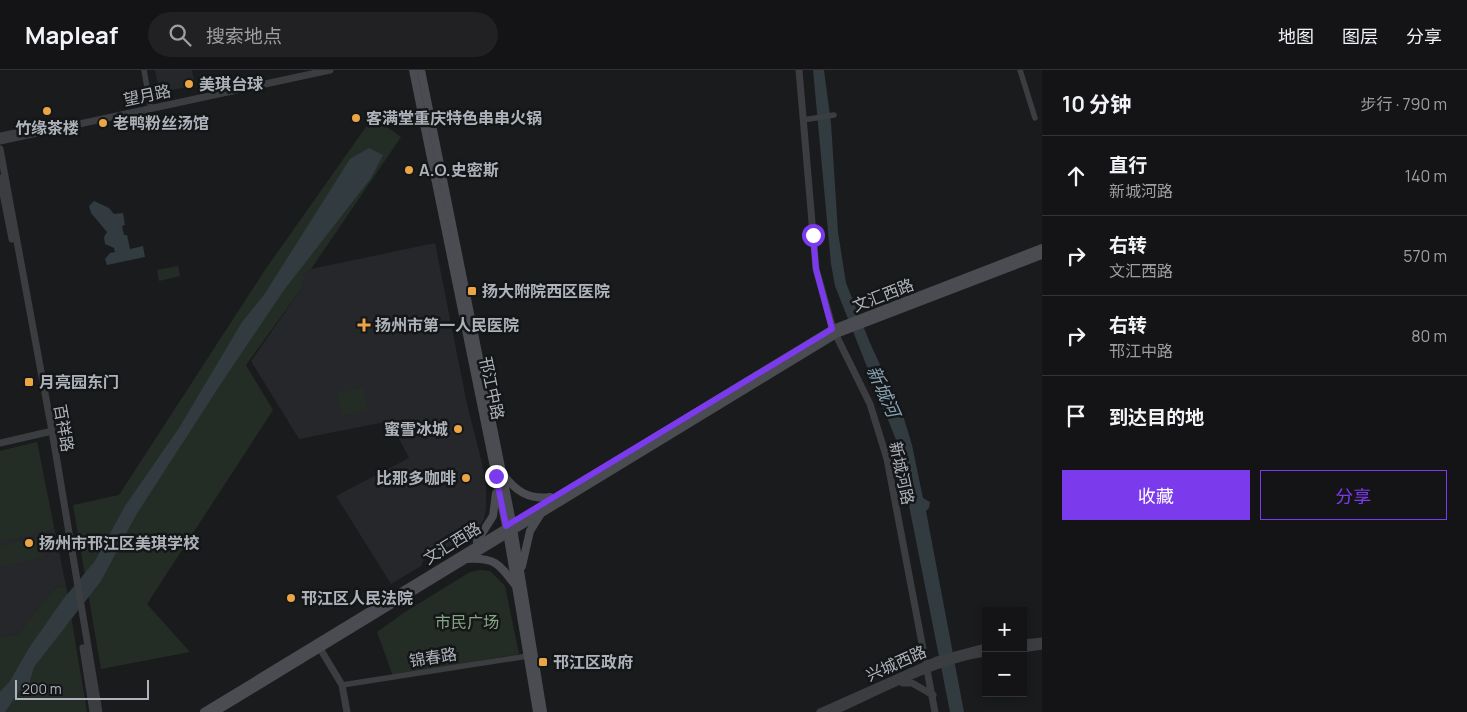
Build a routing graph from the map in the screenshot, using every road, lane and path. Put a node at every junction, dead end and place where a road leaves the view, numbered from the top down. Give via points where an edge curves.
1 (144, 70) edge
2 (312, 70) edge
3 (330, 70) edge
4 (413, 70) edge
5 (421, 70) edge
6 (799, 70) edge
7 (1020, 70) edge
8 (150, 104) junction
9 (834, 115) dead end
10 (1035, 118) dead end
11 (804, 120) junction
12 (0, 136) edge
13 (0, 141) edge
14 (0, 149) edge
15 (0, 178) edge
16 (1042, 248) edge
17 (1042, 255) edge
18 (866, 320) junction
19 (834, 331) junction
20 (50, 431) junction
21 (0, 443) edge
22 (499, 474) junction
23 (554, 497) junction
24 (543, 511) junction
25 (510, 527) junction
26 (473, 546) junction
27 (464, 559) junction
28 (521, 573) junction
29 (517, 588) junction
30 (79, 613) junction
31 (1042, 641) edge
32 (1027, 643) edge
33 (318, 645) junction
34 (1042, 646) edge
35 (982, 648) edge
36 (1027, 648) edge
37 (982, 654) edge
38 (528, 656) junction
39 (956, 658) junction
40 (928, 668) junction
41 (900, 683) junction
42 (342, 684) junction
43 (933, 695) junction
44 (93, 712) edge
45 (98, 712) edge
46 (204, 712) edge
47 (215, 712) edge
48 (347, 712) edge
49 (537, 712) edge
50 (543, 712) edge
51 (820, 712) edge
52 (833, 712) edge
53 (935, 712) edge

1 - 8 street
2 - 8 street, 望月路
3 - 13 street, 望月路
4 - 22 main road, 邗江中路
5 - 22 main road, 邗江中路
6 - 11 street, 新城河路
7 - 10 street
8 - 12 street, 望月路
9 - 11 street
11 - 19 street, 新城河路 via 816,269
14 - 20 street, 百祥路
15 - 20 street, 百祥路
16 - 18 main road, 文汇西路
17 - 18 main road, 文汇西路
18 - 19 main road, 文汇西路
19 - 23 main road, 文汇西路
19 - 24 main road, 文汇西路
19 - 40 street, 新城河路 via 870,404 887,459
20 - 21 street
20 - 30 street, 百祥路
22 - 23 main road via 524,495 538,499
22 - 25 main road, 邗江中路
22 - 26 main road via 493,516
23 - 25 main road, 文汇西路
24 - 25 main road, 文汇西路
24 - 28 main road via 530,531
25 - 26 main road, 文汇西路
25 - 27 main road, 文汇西路
25 - 28 main road, 邗江中路
25 - 29 main road, 邗江中路
26 - 33 main road, 文汇西路
27 - 29 main road via 494,561
27 - 33 main road, 文汇西路
28 - 50 main road, 邗江中路
29 - 38 main road, 邗江中路
30 - 44 street, 百祥路
30 - 45 street, 百祥路
31 - 32 street
33 - 42 street
33 - 46 main road, 文汇西路
33 - 47 main road, 文汇西路
34 - 36 street
35 - 39 street, 兴城西路
37 - 39 street, 兴城西路
38 - 42 street, 锦春路
38 - 49 main road, 邗江中路
39 - 40 street, 兴城西路
40 - 41 street, 兴城西路
40 - 43 street, 新城河路
40 - 51 street, 兴城西路
41 - 43 street via 912,683
41 - 52 street, 兴城西路
42 - 48 street
43 - 53 street, 新城河路

